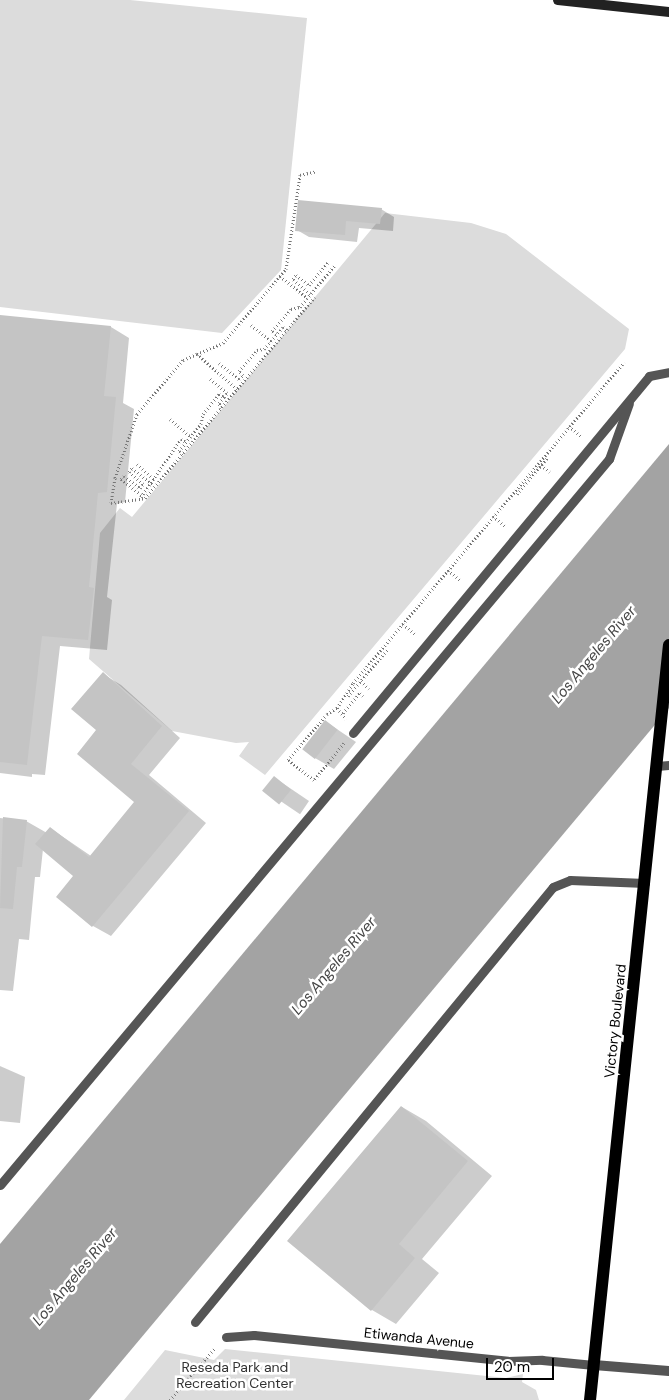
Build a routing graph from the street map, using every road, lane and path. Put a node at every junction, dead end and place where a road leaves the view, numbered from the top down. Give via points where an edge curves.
1 (558, 0) edge
2 (669, 12) edge
3 (317, 171) dead end
4 (328, 262) dead end
5 (335, 264) dead end
6 (280, 276) junction
7 (310, 294) junction
8 (315, 297) dead end
9 (307, 298) junction
10 (251, 325) dead end
11 (287, 330) junction
12 (276, 334) junction
13 (271, 341) junction
14 (197, 354) junction
15 (624, 362) dead end
16 (219, 363) dead end
17 (669, 372) edge
18 (209, 378) dead end
19 (237, 389) junction
20 (224, 397) junction
21 (629, 403) junction
22 (221, 408) junction
23 (170, 419) dead end
24 (191, 437) junction
25 (186, 442) junction
26 (183, 454) junction
27 (548, 457) dead end
28 (136, 464) dead end
29 (155, 480) junction
30 (152, 484) junction
31 (517, 494) dead end
32 (141, 495) junction
33 (140, 500) junction
34 (669, 644) edge
35 (388, 648) dead end
36 (346, 698) junction
37 (338, 708) junction
38 (353, 733) junction
39 (663, 766) edge
40 (645, 883) junction
41 (0, 1185) edge
42 (195, 1322) dead end
43 (226, 1337) joint
44 (594, 1365) junction
45 (669, 1371) edge
46 (170, 1400) edge
47 (590, 1400) edge

1 - 2 main road
3 - 6 path via 300,175 286,269
4 - 7 path via 309,284 296,275 293,279
5 - 7 path
6 - 9 path
6 - 14 path via 223,343
7 - 9 path
8 - 11 path
9 - 12 path via 300,307 291,308 272,332
10 - 13 path
11 - 12 path via 283,327
11 - 19 path
12 - 13 path
13 - 16 path via 264,349 257,350 239,371 244,375 239,379
14 - 19 path
14 - 33 path via 183,360 137,414 115,478 111,503
15 - 36 path via 353,683
17 - 21 lane via 649,376
18 - 20 path via 226,393
19 - 22 path
20 - 22 path via 219,404
20 - 24 path via 219,394
21 - 38 lane
21 - 41 lane via 609,459
22 - 26 path
23 - 24 path
24 - 25 path
25 - 26 path via 179,451
25 - 29 path via 181,439 161,464
26 - 33 path
27 - 31 path
28 - 29 path
29 - 30 path
30 - 32 path
30 - 32 path via 132,468 129,472 143,484 140,488 124,476 122,479
32 - 33 path
34 - 39 main road, Victory Boulevard
35 - 36 path
36 - 37 path
37 - 38 path
37 - 38 path via 327,714 288,760 314,780
39 - 40 main road, Victory Boulevard via 654,790
40 - 42 lane via 570,880 553,888
40 - 44 main road, Victory Boulevard
43 - 44 lane, Etiwanda Avenue via 254,1335 508,1361 542,1360
43 - 46 path
44 - 45 street, Etiwanda Avenue
44 - 47 main road, Victory Boulevard

